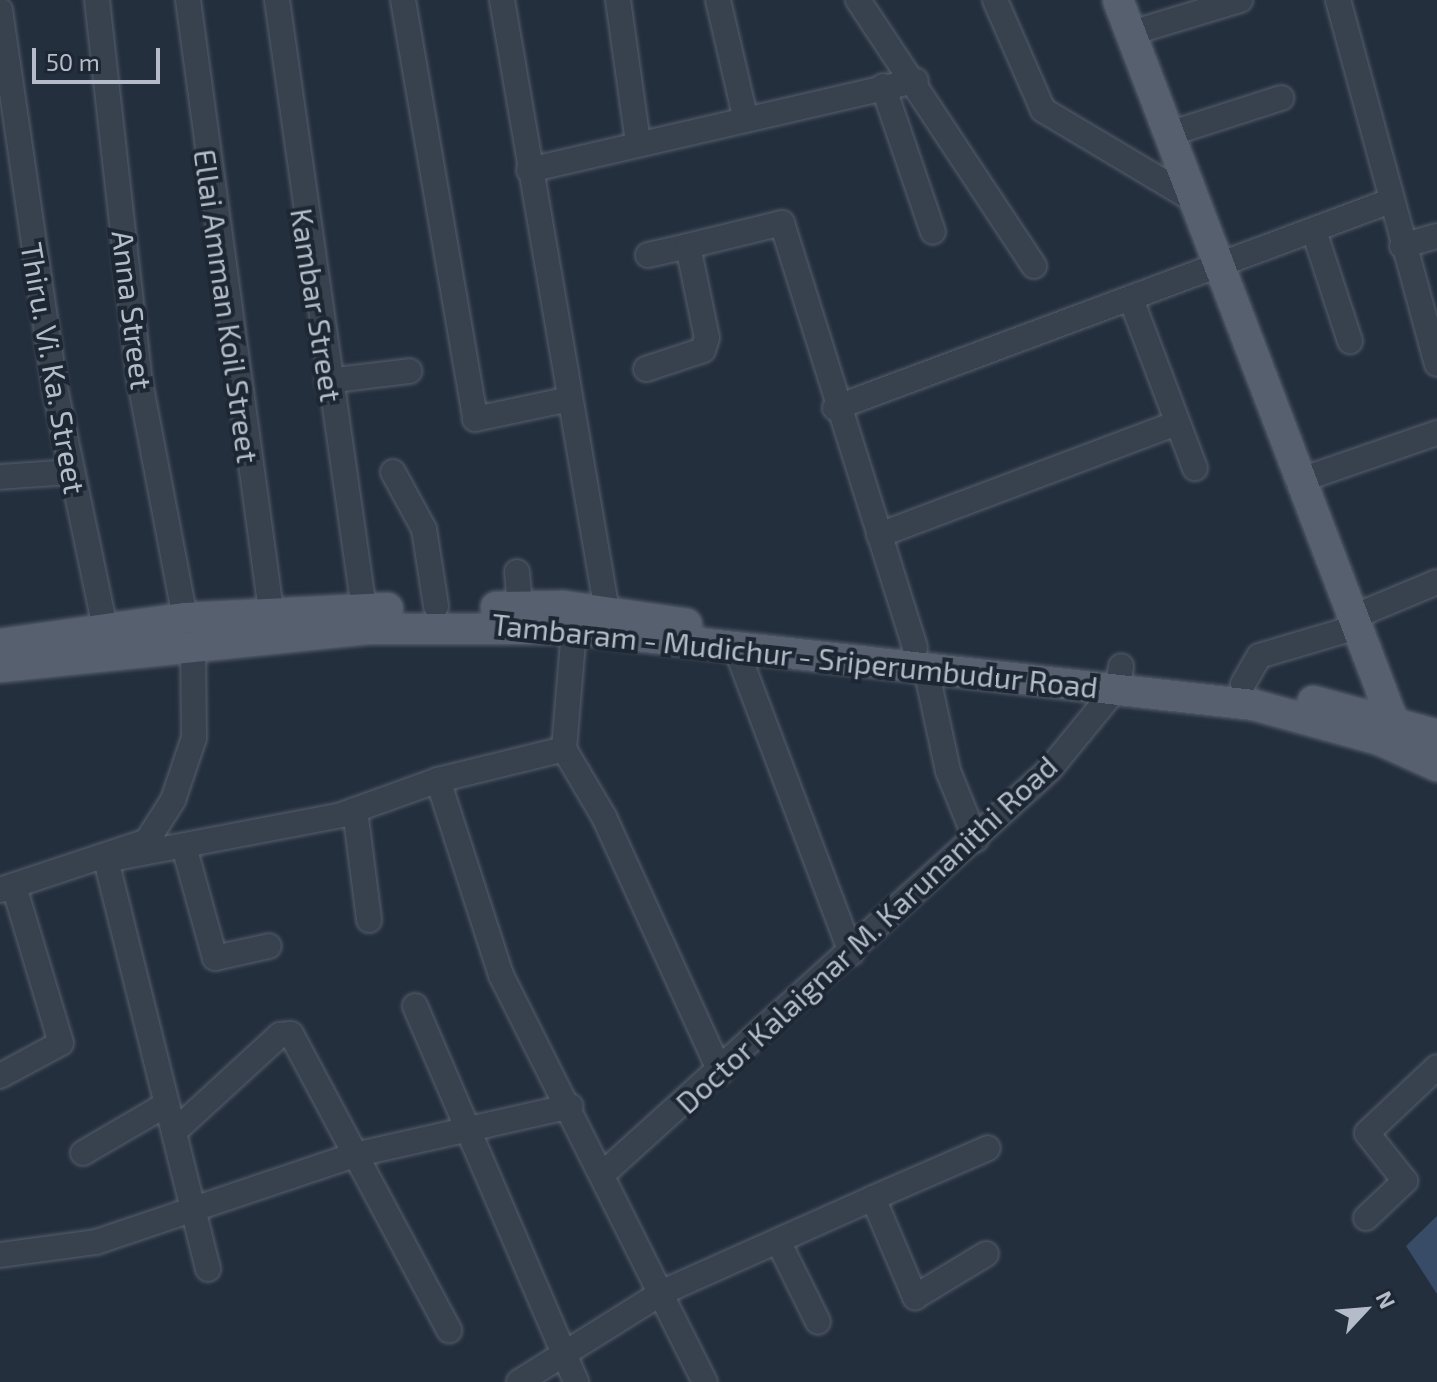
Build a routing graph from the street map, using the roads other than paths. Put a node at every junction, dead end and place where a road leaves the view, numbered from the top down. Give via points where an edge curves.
1 (97, 0) edge
2 (188, 0) edge
3 (277, 0) edge
4 (403, 0) edge
5 (502, 0) edge
6 (618, 0) edge
7 (718, 0) edge
8 (858, 0) edge
9 (995, 0) edge
10 (1118, 0) edge
11 (1240, 0) edge
12 (1338, 0) edge
13 (0, 10) edge
14 (1131, 33) junction
15 (916, 81) junction
16 (883, 86) junction
17 (1281, 98) dead end
18 (746, 120) junction
19 (1169, 134) junction
20 (638, 142) junction
21 (529, 170) junction
22 (10, 185) edge
23 (1194, 200) junction
24 (1390, 201) junction
25 (1314, 231) junction
26 (933, 232) dead end
27 (1437, 236) edge
28 (688, 246) junction
29 (1402, 246) junction
30 (648, 255) dead end
31 (1034, 266) dead end
32 (1219, 269) junction
33 (1131, 299) junction
34 (1350, 341) dead end
35 (1437, 364) edge
36 (646, 369) dead end
37 (409, 371) dead end
38 (328, 381) junction
39 (570, 399) junction
40 (835, 408) junction
41 (1177, 423) junction
42 (1437, 433) edge
43 (1195, 468) dead end
44 (72, 472) junction
45 (393, 472) dead end
46 (0, 477) edge
47 (1298, 481) junction
48 (879, 535) junction
49 (517, 572) dead end
50 (1437, 582) edge
51 (436, 606) junction
52 (520, 606) junction
53 (364, 609) junction
54 (271, 611) junction
55 (607, 611) junction
56 (1355, 622) junction
57 (105, 628) junction
58 (574, 629) junction
59 (189, 631) junction
60 (0, 644) edge
61 (737, 651) junction
62 (920, 659) junction
63 (0, 667) edge
64 (1120, 676) junction
65 (1243, 684) junction
66 (1434, 728) edge
67 (1386, 731) junction
68 (564, 749) junction
69 (1437, 766) edge
70 (438, 780) junction
71 (355, 810) junction
72 (976, 840) junction
73 (185, 850) junction
74 (106, 860) junction
75 (7, 888) edge
76 (369, 920) dead end
77 (269, 946) dead end
78 (851, 953) junction
79 (415, 1006) dead end
80 (1437, 1067) edge
81 (720, 1072) junction
82 (0, 1076) edge
83 (167, 1104) junction
84 (571, 1106) junction
85 (463, 1130) junction
86 (174, 1132) junction
87 (988, 1148) dead end
88 (83, 1153) dead end
89 (354, 1155) junction
90 (605, 1172) junction
91 (873, 1198) junction
92 (193, 1210) junction
93 (1366, 1218) dead end
94 (778, 1241) junction
95 (986, 1254) dead end
96 (0, 1255) edge
97 (208, 1269) dead end
98 (663, 1292) junction
99 (818, 1322) dead end
100 (449, 1330) dead end
101 (559, 1351) junction
102 (519, 1382) edge
103 (576, 1382) edge
104 (705, 1382) edge

1 - 59 street, Anna Street via 140,382
2 - 54 street, Ellai Amman Koil Street
3 - 38 street, Kambar Street
4 - 39 street via 475,419
5 - 21 street
6 - 20 street
7 - 18 street
8 - 15 street
9 - 23 street via 1043,110
10 - 14 main road
11 - 14 street
12 - 24 street
13 - 22 street, Thiru. Vi. Ka. Street
14 - 19 main road
15 - 16 street
15 - 31 street
16 - 18 street
16 - 26 street
17 - 19 street
18 - 20 street
19 - 23 main road
20 - 21 street
21 - 39 street
22 - 44 street, Thiru. Vi. Ka. Street
23 - 32 main road
24 - 25 street
24 - 29 street
25 - 32 street
25 - 34 street
27 - 29 street
28 - 30 street
28 - 36 street via 707,338 703,350
28 - 40 street via 782,223
29 - 35 street
32 - 33 street
32 - 47 main road
33 - 40 street
33 - 41 street
37 - 38 street
38 - 53 street, Kambar Street
39 - 55 street
40 - 48 street
41 - 43 street
41 - 48 street
42 - 47 street
44 - 46 street
44 - 57 street, Thiru. Vi. Ka. Street
45 - 51 street via 424,529
47 - 56 main road
48 - 62 street
49 - 52 street
50 - 56 street
51 - 52 main road, Tambaram - Mudichur - Sriperumbudur Road
51 - 53 main road, Tambaram - Mudichur - Sriperumbudur Road
52 - 55 main road, Tambaram - Mudichur - Sriperumbudur Road
53 - 54 main road, Tambaram - Mudichur - Sriperumbudur Road
54 - 59 main road, Tambaram - Mudichur - Sriperumbudur Road
55 - 62 main road, Tambaram - Mudichur - Sriperumbudur Road
56 - 65 street via 1259,656
56 - 67 main road
57 - 59 main road, Tambaram - Mudichur - Sriperumbudur Road
57 - 60 main road, Tambaram - Mudichur - Sriperumbudur Road
58 - 59 main road, Tambaram - Mudichur - Sriperumbudur Road via 471,624
58 - 61 main road, Tambaram - Mudichur - Sriperumbudur Road
58 - 68 street
59 - 63 main road, Tambaram - Mudichur - Sriperumbudur Road
59 - 74 street, Anna Street via 194,738 173,800 147,841
61 - 62 main road, Tambaram - Mudichur - Sriperumbudur Road
61 - 78 street
62 - 64 main road, Tambaram - Mudichur - Sriperumbudur Road
62 - 72 street via 948,771
64 - 65 main road, Tambaram - Mudichur - Sriperumbudur Road
64 - 67 main road, Tambaram - Mudichur - Sriperumbudur Road
64 - 72 street, Doctor Kalaignar M. Karunanithi Road via 1050,769
65 - 67 main road, Tambaram - Mudichur - Sriperumbudur Road
66 - 67 main road, Tambaram - Mudichur - Sriperumbudur Road
67 - 69 main road, Tambaram - Mudichur - Sriperumbudur Road
68 - 70 street
68 - 81 street via 604,817
70 - 71 street
70 - 84 street via 501,975
71 - 73 street
71 - 76 street
72 - 78 street, Doctor Kalaignar M. Karunanithi Road
73 - 74 street
73 - 77 street via 215,958
74 - 75 street
74 - 83 street
75 - 82 street via 61,1043
78 - 81 street, Doctor Kalaignar M. Karunanithi Road
79 - 85 street
80 - 93 street via 1367,1133 1405,1181
81 - 90 street, Doctor Kalaignar M. Karunanithi Road
83 - 86 street
83 - 88 street
84 - 85 street
84 - 90 street
85 - 89 street
85 - 101 street
86 - 89 street via 280,1035 291,1034
86 - 92 street
87 - 91 street
89 - 92 street
89 - 100 street
90 - 98 street
91 - 94 street
91 - 95 street via 915,1297
92 - 96 street via 96,1242
92 - 97 street
94 - 98 street
94 - 99 street
98 - 101 street
98 - 104 street
101 - 102 street
101 - 103 street

